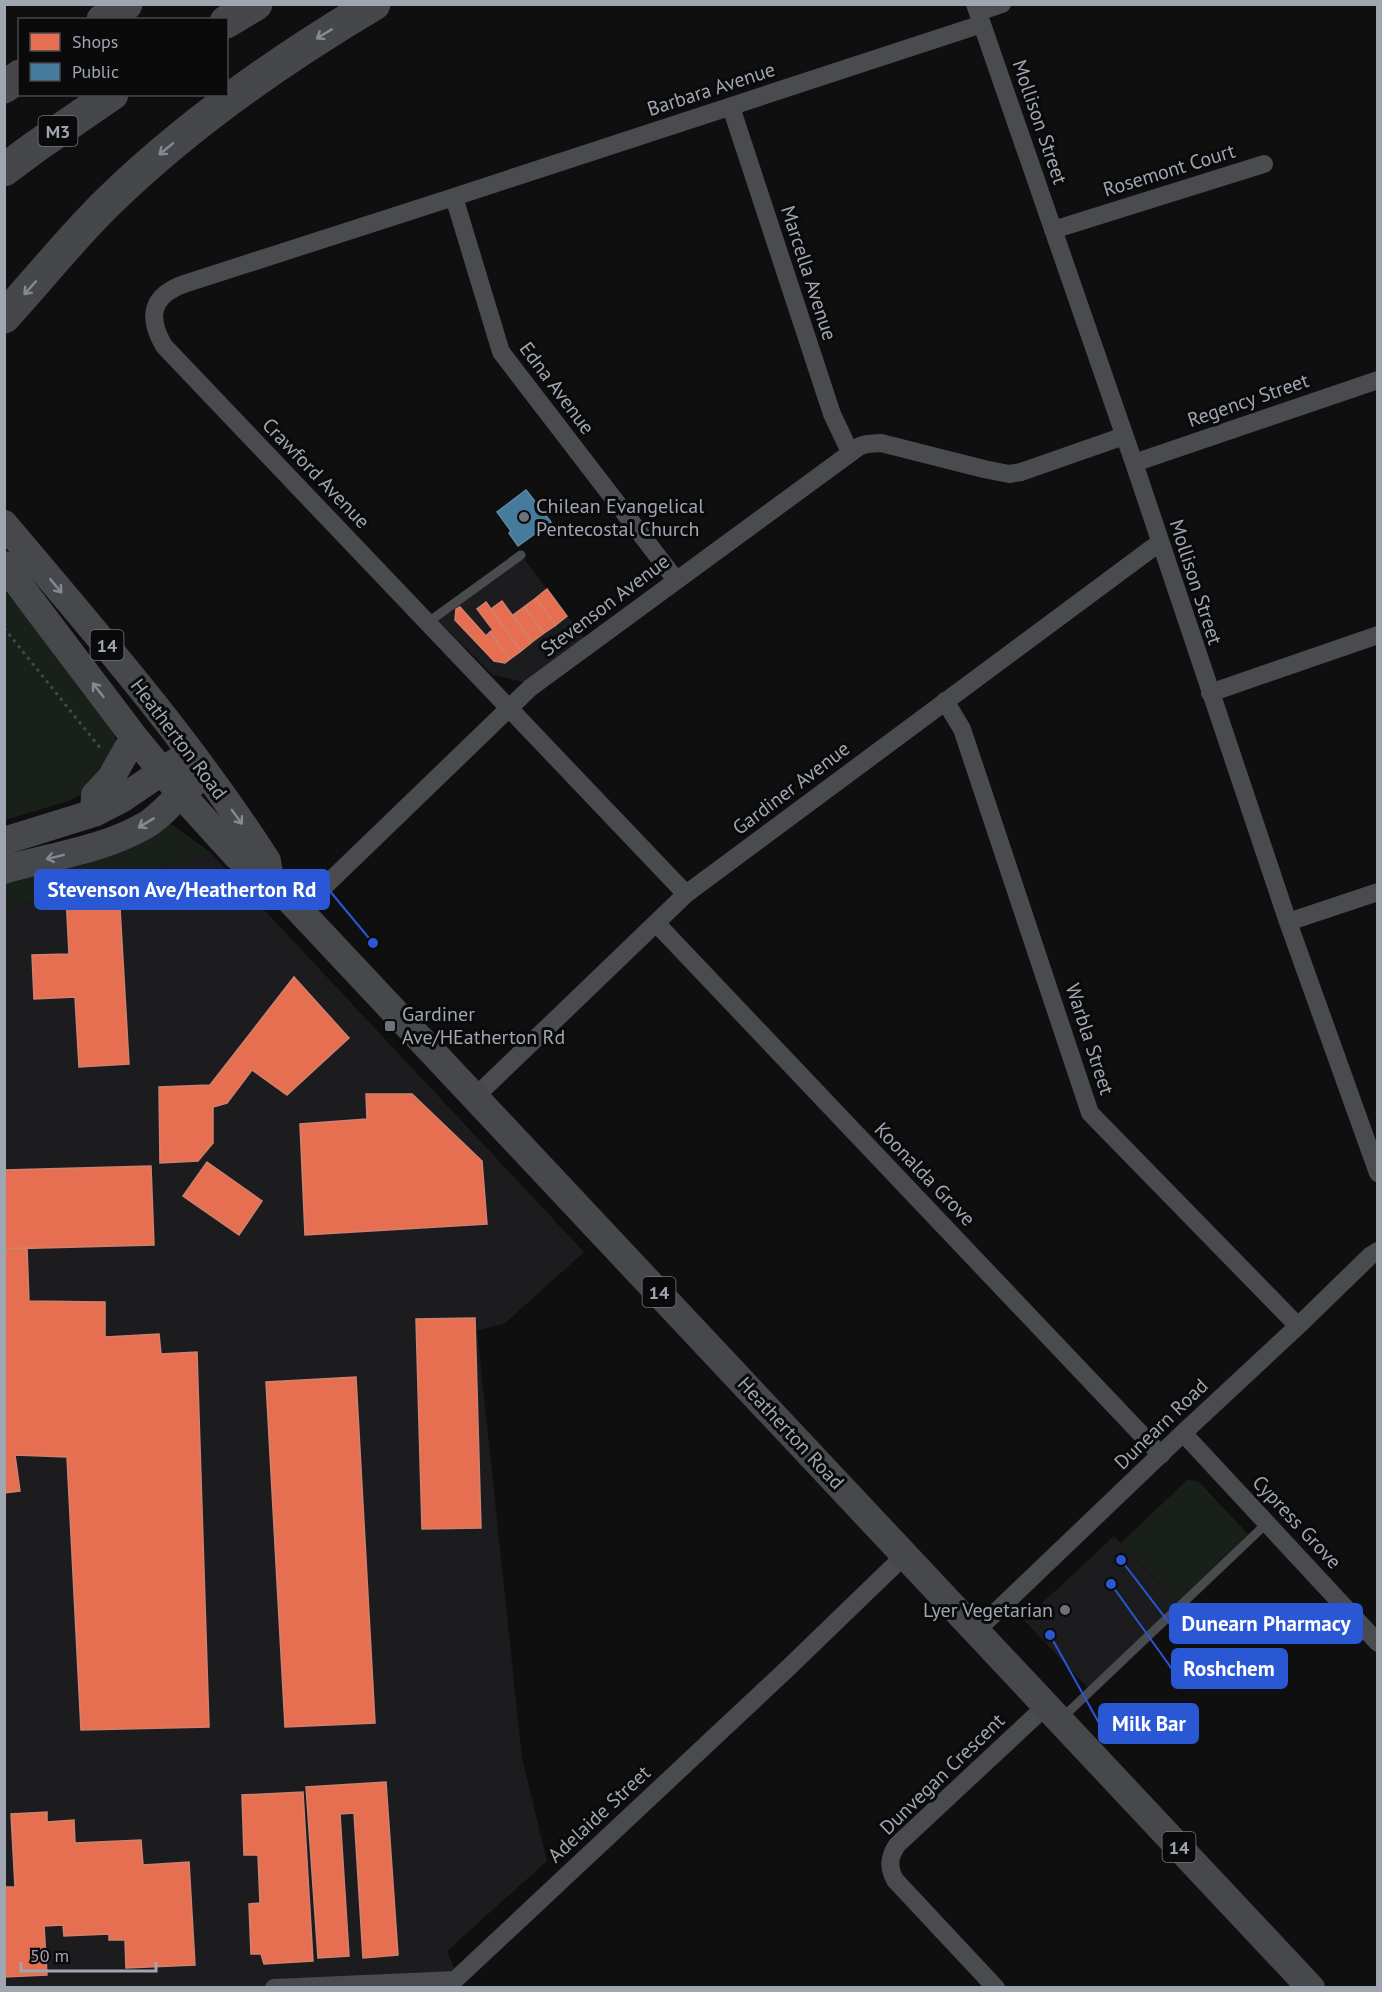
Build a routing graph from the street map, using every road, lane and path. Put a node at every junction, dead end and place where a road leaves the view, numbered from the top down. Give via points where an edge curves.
1 (126, 4) edge
2 (256, 4) edge
3 (374, 4) edge
4 (1002, 4) edge
5 (978, 14) edge
6 (106, 18) edge
7 (228, 21) edge
8 (18, 77) edge
9 (4, 87) edge
10 (109, 96) edge
11 (730, 106) junction
12 (1264, 164) dead end
13 (4, 170) edge
14 (454, 197) junction
15 (1053, 230) junction
16 (4, 317) edge
17 (1377, 380) edge
18 (1124, 436) junction
19 (850, 452) junction
20 (1134, 463) junction
21 (4, 524) edge
22 (1159, 543) junction
23 (521, 555) dead end
24 (4, 565) edge
25 (676, 580) junction
26 (428, 623) junction
27 (1377, 635) edge
28 (1210, 693) junction
29 (945, 701) junction
30 (508, 708) junction
31 (134, 737) junction
32 (198, 764) junction
33 (162, 771) junction
34 (180, 793) junction
35 (94, 813) junction
36 (4, 841) edge
37 (4, 870) edge
38 (270, 879) junction
39 (1377, 892) edge
40 (686, 894) junction
41 (299, 911) junction
42 (1288, 922) junction
43 (656, 923) junction
44 (474, 1098) junction
45 (1375, 1153) edge
46 (1377, 1173) edge
47 (1377, 1251) edge
48 (1298, 1326) junction
49 (1183, 1432) junction
50 (1161, 1455) junction
51 (1267, 1523) junction
52 (905, 1555) junction
53 (976, 1631) junction
54 (1377, 1643) edge
55 (1053, 1713) junction
56 (274, 1988) edge
57 (996, 1988) edge
58 (1311, 1988) edge

1 - 6 highway
2 - 7 highway
3 -> 16 highway via 252,82 152,161 106,204
4 - 5 street, Barbara Avenue
5 - 11 street, Barbara Avenue
5 - 15 street, Mollison Street
8 - 9 highway
10 - 13 highway, M3
11 - 14 street, Barbara Avenue
11 - 19 street, Marcella Avenue via 832,414
12 - 15 street, Rosemont Court
14 - 25 street, Edna Avenue via 501,352
14 - 26 street, Crawford Avenue via 172,288 154,307 153,320 164,346
15 - 18 street, Mollison Street
17 - 20 street, Regency Street
18 - 19 street, Stevenson Avenue via 1009,474 881,443
18 - 20 street, Mollison Street
19 - 25 street, Stevenson Avenue
20 - 22 street, Mollison Street
21 -> 32 main road, Heatherton Road / 14 via 143,689
22 - 28 street, Mollison Street
22 - 29 street, Gardiner Avenue
23 - 26 lane
31 -> 24 main road, Heatherton Road / 14
25 - 30 street, Stevenson Avenue
26 - 30 street, Crawford Avenue
27 - 28 street
28 - 42 street, Mollison Street
29 - 40 street, Gardiner Avenue
29 - 48 street, Warbla Street via 962,729 1090,1113
30 - 40 street, Crawford Avenue
30 - 41 street, Stevenson Avenue
31 - 33 main road, Heatherton Road / 14
31 - 35 main road via 111,777 94,795
32 - 33 main road
32 - 34 main road
32 -> 38 main road, Heatherton Road / 14 via 267,861
33 - 34 main road, Heatherton Road / 14
33 - 35 main road
34 -> 37 main road via 146,825 106,843
34 - 38 main road, Heatherton Road / 14 via 237,856
35 - 36 main road
38 - 41 main road, Heatherton Road / 14
39 - 42 street
40 - 43 street, Gardiner Avenue
41 - 44 main road, Heatherton Road / 14
42 - 45 street, Mollison Street
43 - 44 street, Gardiner Avenue
43 - 50 street, Koonalda Grove
44 - 52 main road, Heatherton Road / 14
45 - 46 street, Mollison Street
47 - 48 street, Dunearn Road
48 - 49 street, Dunearn Road
49 - 50 street, Dunearn Road
49 - 51 street, Cypress Grove
50 - 53 street, Dunearn Road
51 - 54 street, Cypress Grove
51 - 55 lane
52 - 53 main road, Heatherton Road / 14
52 - 56 street, Adelaide Street via 455,1980
53 - 55 main road, Heatherton Road / 14
55 - 57 street, Dunvegan Crescent via 897,1845 890,1860 895,1880
55 - 58 main road, Heatherton Road / 14

